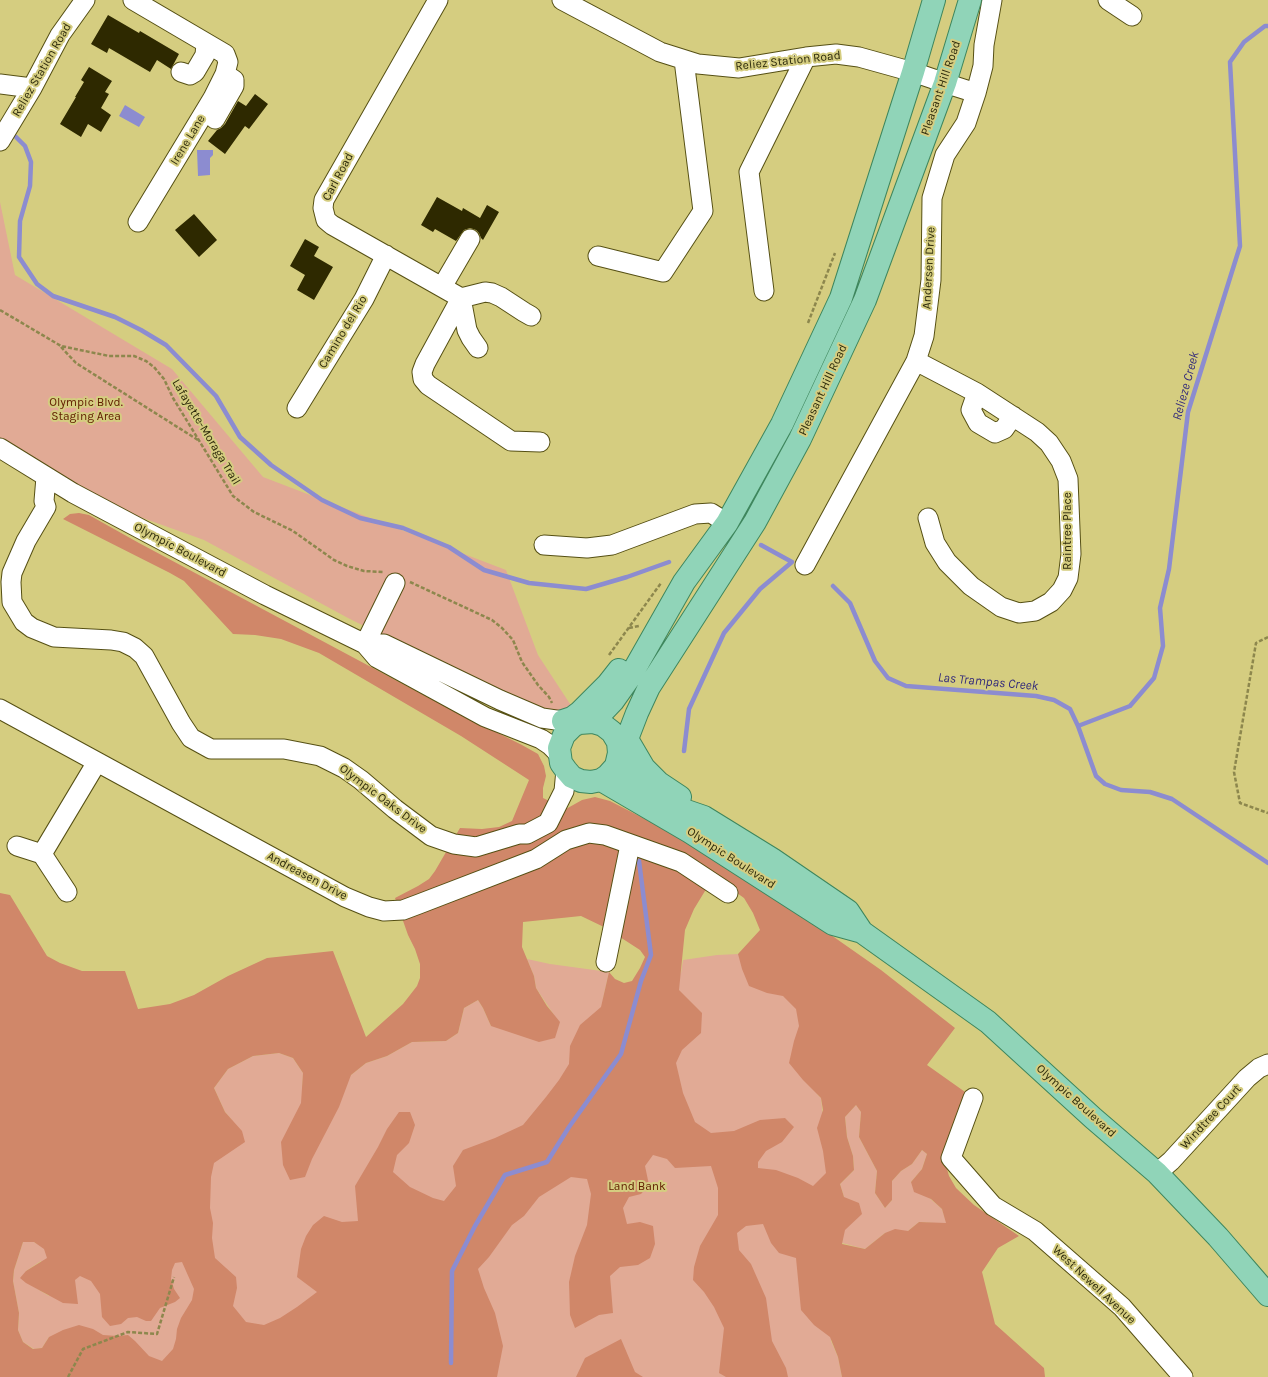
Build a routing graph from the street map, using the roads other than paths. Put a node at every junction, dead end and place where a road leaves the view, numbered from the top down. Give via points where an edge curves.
1 (85, 0) edge
2 (133, 0) edge
3 (438, 0) edge
4 (562, 0) edge
5 (934, 0) edge
6 (970, 0) edge
7 (992, 0) edge
8 (1108, 0) edge
9 (1132, 16) dead end
10 (206, 43) junction
11 (806, 57) junction
12 (684, 60) junction
13 (181, 72) dead end
14 (913, 72) junction
15 (225, 74) junction
16 (945, 83) junction
17 (0, 84) edge
18 (32, 88) junction
19 (976, 93) junction
20 (211, 125) dead end
21 (0, 141) edge
22 (138, 222) dead end
23 (470, 239) dead end
24 (386, 255) junction
25 (598, 256) dead end
26 (442, 287) junction
27 (764, 291) dead end
28 (461, 298) junction
29 (531, 316) dead end
30 (478, 348) dead end
31 (916, 361) junction
32 (977, 393) junction
33 (298, 408) dead end
34 (1013, 416) junction
35 (540, 442) dead end
36 (0, 448) edge
37 (46, 477) junction
38 (73, 493) junction
39 (46, 507) junction
40 (928, 518) dead end
41 (726, 523) junction
42 (544, 545) dead end
43 (805, 564) dead end
44 (395, 578) road end
45 (675, 579) junction
46 (365, 644) junction
47 (0, 709) edge
48 (572, 718) junction
49 (621, 751) junction
50 (97, 762) junction
51 (574, 775) junction
52 (630, 845) junction
53 (17, 846) dead end
54 (42, 854) junction
55 (67, 892) dead end
56 (728, 893) dead end
57 (862, 932) junction
58 (606, 962) dead end
59 (1268, 1064) edge
60 (973, 1098) dead end
61 (1157, 1173) junction
62 (1268, 1295) edge
63 (1183, 1377) edge

1 - 18 street, Reliez Station Road via 60,35
2 - 10 street
3 - 24 street, Carl Road via 324,200 326,220
4 - 12 street, Reliez Station Road via 660,52
5 - 14 main road, Pleasant Hill Road
6 - 16 main road, Pleasant Hill Road
7 - 19 street, Andersen Drive via 983,66
8 - 9 street
10 - 13 street via 205,55 195,72 190,75
10 - 15 street, Irene Lane via 225,54 228,62
11 - 12 street, Reliez Station Road via 739,68
11 - 14 street, Reliez Station Road via 836,54 859,57
11 - 27 street via 749,172
12 - 25 street via 703,211 663,272
14 - 16 street, Reliez Station Road
14 - 41 main road, Pleasant Hill Road via 841,298 782,424
15 - 20 street via 234,80 234,86
15 - 22 street, Irene Lane
16 - 19 street, Reliez Station Road
16 - 49 main road, Pleasant Hill Road via 865,300 800,440 755,522 649,687
17 - 18 street
18 - 21 street, Reliez Station Road
19 - 31 street, Andersen Drive via 966,123 945,155 932,198 931,280 924,336
23 - 26 street
24 - 26 street, Carl Road
24 - 33 street, Camino del Rio via 364,299
26 - 28 street, Carl Road
28 - 29 street via 485,292 492,293
28 - 30 street via 467,330
28 - 35 street via 425,364 423,379 428,385 511,441
31 - 32 street, Raintree Place
31 - 43 street, Andersen Drive
32 - 34 street, Raintree Place
32 - 34 street via 971,410 978,423 995,433 1004,429
34 - 40 street, Raintree Place via 1050,443 1061,461 1068,480 1071,554 1068,578 1062,590 1051,602 1035,610 1019,612 1000,607 970,586 947,562 935,544
36 - 37 street, Olympic Boulevard
37 - 38 street, Olympic Boulevard
37 - 39 street
38 - 39 street via 53,506
38 - 46 street, Olympic Boulevard via 265,595
39 - 51 street, Olympic Oaks Drive via 26,541 12,573 12,602 24,622 54,638 111,640 135,648 144,656 191,738 211,749 284,748 320,756 361,780 431,836 454,844 476,847 527,834 548,823 551,813
41 - 42 street via 712,513 695,514 612,545 587,548
41 - 45 main road, Pleasant Hill Road
44 - 46 street
45 - 48 main road via 608,684
45 - 48 main road, Pleasant Hill Road via 630,677 613,701
46 - 48 street, Olympic Boulevard via 384,644 542,718
46 - 51 street, Olympic Boulevard via 378,658 492,721 541,739 550,745
47 - 50 street, Andreasen Drive
48 - 49 main road, Olympic Boulevard via 604,725 612,732
48 - 51 main road via 573,726 561,741
49 - 51 main road via 612,772
49 - 57 main road, Olympic Boulevard via 704,817 848,911
50 - 52 street, Andreasen Drive via 345,897 384,911 403,910 419,904 536,858 566,840 589,833 604,835
50 - 54 street
51 - 57 main road, Olympic Boulevard via 697,836 833,924
52 - 56 street, Andreasen Drive via 681,862
52 - 58 street
53 - 54 street
54 - 55 street
57 - 61 main road, Olympic Boulevard via 988,1022
59 - 61 street, Windtree Court via 1247,1078
60 - 63 street, West Newell Avenue via 952,1158 992,1206 1035,1230 1122,1307
61 - 62 main road, Olympic Boulevard via 1218,1237

